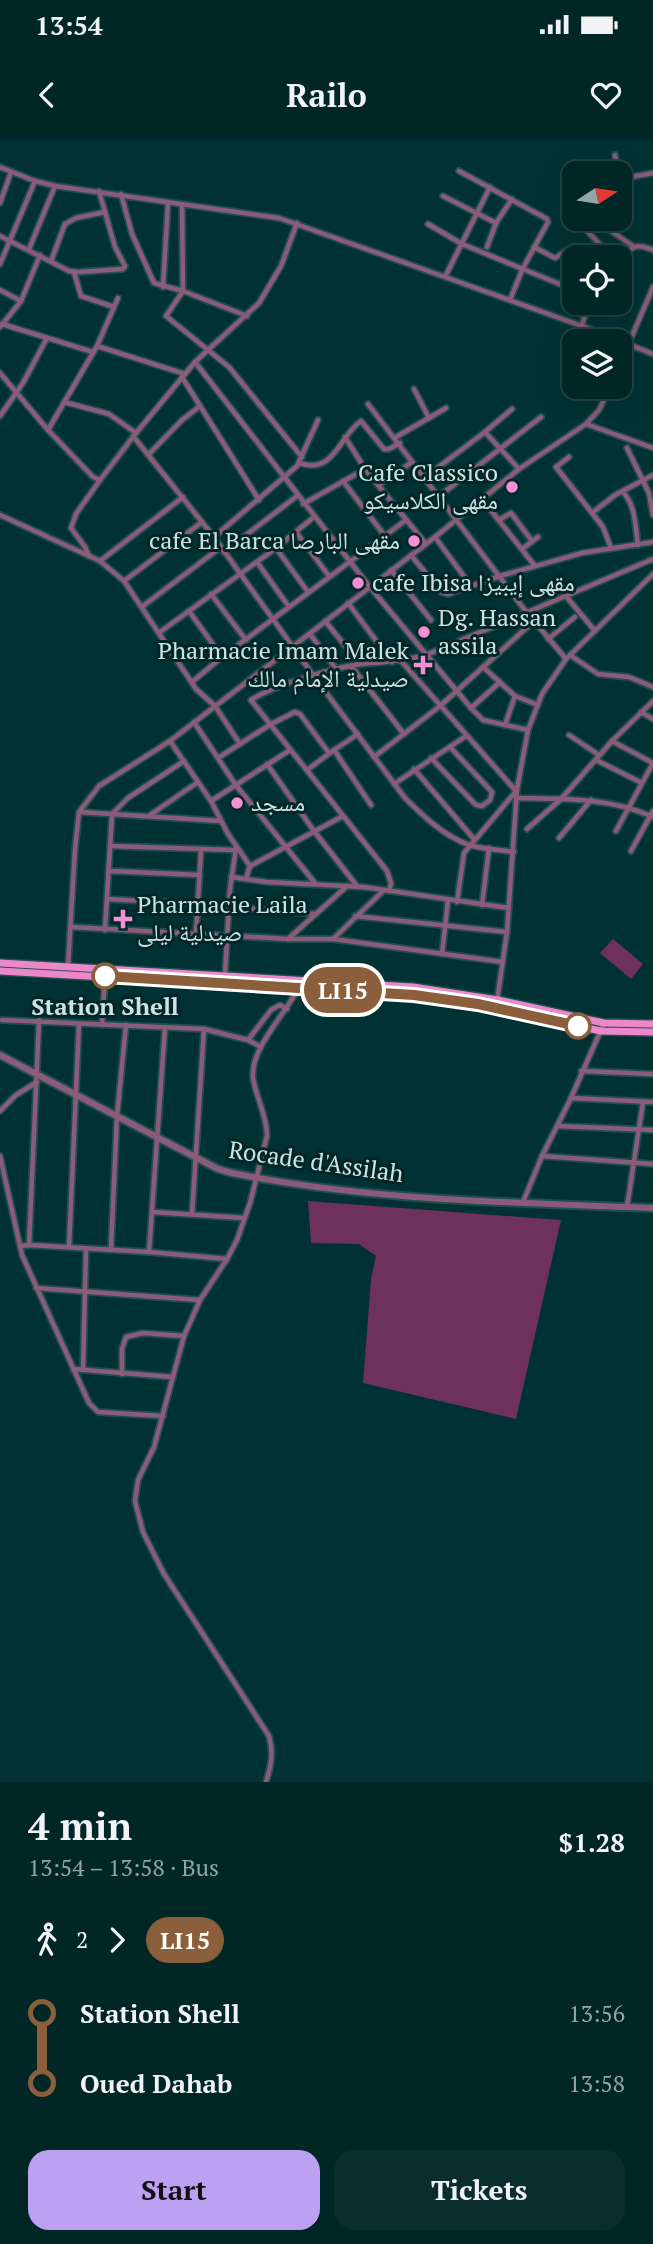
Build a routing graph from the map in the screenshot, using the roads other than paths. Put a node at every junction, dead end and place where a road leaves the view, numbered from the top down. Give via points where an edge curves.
1 (615, 155) dead end
2 (616, 161) edge
3 (0, 167) edge
4 (459, 171) dead end
5 (11, 172) junction
6 (653, 173) edge
7 (632, 177) edge
8 (35, 181) junction
9 (55, 186) junction
10 (490, 187) junction
11 (99, 191) junction
12 (121, 194) junction
13 (443, 196) dead end
14 (512, 199) junction
15 (0, 203) edge
16 (168, 203) junction
17 (183, 205) junction
18 (105, 212) junction
19 (475, 213) junction
20 (297, 223) junction
21 (496, 223) junction
22 (428, 224) dead end
23 (587, 231) dead end
24 (611, 231) edge
25 (0, 236) edge
26 (11, 241) junction
27 (462, 244) junction
28 (600, 245) edge
29 (633, 246) joint
30 (487, 247) dead end
31 (534, 247) junction
32 (29, 249) junction
33 (653, 250) edge
34 (562, 253) edge
35 (40, 255) junction
36 (51, 261) junction
37 (0, 264) edge
38 (522, 270) junction
39 (74, 272) junction
40 (446, 277) junction
41 (562, 285) edge
42 (163, 287) junction
43 (653, 287) edge
44 (0, 290) edge
45 (183, 291) junction
46 (118, 298) dead end
47 (510, 300) junction
48 (21, 301) junction
49 (114, 307) junction
50 (585, 315) edge
51 (247, 316) junction
52 (1, 326) edge
53 (582, 326) junction
54 (590, 329) edge
55 (632, 335) edge
56 (47, 338) junction
57 (97, 346) junction
58 (632, 346) edge
59 (209, 350) junction
60 (93, 352) junction
61 (653, 354) edge
62 (195, 362) junction
63 (0, 373) edge
64 (184, 375) junction
65 (414, 389) dead end
66 (16, 393) junction
67 (604, 399) edge
68 (64, 402) junction
69 (369, 404) dead end
70 (200, 406) junction
71 (446, 408) dead end
72 (512, 409) dead end
73 (0, 416) edge
74 (541, 417) dead end
75 (429, 418) junction
76 (318, 420) dead end
77 (586, 424) junction
78 (48, 430) junction
79 (485, 432) junction
80 (134, 435) junction
81 (345, 437) junction
82 (396, 437) junction
83 (400, 443) junction
84 (653, 447) edge
85 (500, 448) junction
86 (628, 448) dead end
87 (148, 455) junction
88 (569, 457) dead end
89 (300, 460) junction
90 (412, 462) junction
91 (365, 469) junction
92 (519, 469) junction
93 (653, 474) edge
94 (424, 478) junction
95 (284, 479) junction
96 (100, 480) junction
97 (643, 480) junction
98 (343, 481) junction
99 (379, 485) junction
100 (623, 492) junction
101 (298, 496) junction
102 (438, 496) junction
103 (183, 497) junction
104 (259, 499) junction
105 (482, 499) junction
106 (303, 503) junction
107 (592, 513) junction
108 (0, 514) edge
109 (653, 515) edge
110 (314, 517) junction
111 (457, 519) junction
112 (406, 520) junction
113 (499, 520) junction
114 (202, 522) junction
115 (296, 532) junction
116 (385, 536) junction
117 (214, 537) junction
118 (435, 537) junction
119 (538, 537) dead end
120 (532, 541) junction
121 (653, 542) edge
122 (426, 544) junction
123 (638, 545) junction
124 (276, 548) junction
125 (611, 548) junction
126 (222, 550) junction
127 (522, 550) junction
128 (411, 555) junction
129 (89, 556) junction
130 (653, 559) edge
131 (100, 561) junction
132 (350, 561) junction
133 (257, 562) junction
134 (534, 566) junction
135 (391, 570) junction
136 (240, 574) junction
137 (653, 574) edge
138 (329, 576) junction
139 (500, 576) junction
140 (124, 581) junction
141 (369, 586) junction
142 (471, 586) junction
143 (308, 592) junction
144 (211, 594) junction
145 (565, 595) junction
146 (348, 603) junction
147 (143, 606) junction
148 (289, 607) junction
149 (188, 611) junction
150 (526, 612) junction
151 (575, 617) dead end
152 (273, 618) junction
153 (431, 620) dead end
154 (325, 621) junction
155 (534, 621) junction
156 (595, 631) junction
157 (160, 632) junction
158 (310, 634) junction
159 (548, 639) junction
160 (246, 640) junction
161 (293, 646) junction
162 (426, 655) junction
163 (222, 657) junction
164 (568, 657) junction
165 (393, 662) junction
166 (402, 662) junction
167 (360, 664) junction
168 (351, 666) junction
169 (483, 667) junction
170 (336, 669) junction
171 (313, 676) junction
172 (192, 682) junction
173 (500, 682) junction
174 (653, 687) edge
175 (457, 691) junction
176 (515, 696) junction
177 (653, 701) edge
178 (538, 705) junction
179 (215, 706) junction
180 (440, 706) junction
181 (471, 708) junction
182 (641, 712) junction
183 (653, 719) edge
184 (194, 722) junction
185 (271, 724) junction
186 (505, 725) junction
187 (528, 730) junction
188 (358, 734) junction
189 (404, 734) junction
190 (569, 735) dead end
191 (466, 736) junction
192 (170, 741) junction
193 (612, 741) junction
194 (240, 744) junction
195 (450, 747) junction
196 (290, 750) junction
197 (332, 752) junction
198 (374, 757) junction
199 (218, 758) junction
200 (431, 758) junction
201 (597, 758) junction
202 (184, 761) junction
203 (653, 763) edge
204 (267, 764) junction
205 (414, 769) junction
206 (307, 770) junction
207 (198, 782) junction
208 (394, 783) junction
209 (642, 783) junction
210 (235, 784) junction
211 (517, 791) junction
212 (516, 798) junction
213 (561, 799) junction
214 (591, 800) junction
215 (211, 801) junction
216 (371, 805) dead end
217 (628, 807) junction
218 (79, 812) junction
219 (112, 814) junction
220 (652, 815) edge
221 (148, 816) junction
222 (343, 816) junction
223 (222, 821) junction
224 (527, 829) dead end
225 (314, 831) junction
226 (616, 831) dead end
227 (559, 838) dead end
228 (474, 839) junction
229 (469, 845) junction
230 (110, 846) junction
231 (287, 846) junction
232 (236, 848) junction
233 (489, 849) junction
234 (201, 850) junction
235 (631, 851) dead end
236 (514, 852) junction
237 (250, 866) junction
238 (110, 871) junction
239 (200, 875) junction
240 (231, 877) junction
241 (246, 879) junction
242 (316, 884) junction
243 (348, 886) junction
244 (357, 886) junction
245 (387, 891) junction
246 (107, 899) junction
247 (448, 900) junction
248 (457, 902) junction
249 (198, 904) junction
250 (482, 905) junction
251 (229, 907) junction
252 (509, 908) junction
253 (316, 914) junction
254 (355, 916) junction
255 (71, 926) junction
256 (446, 926) junction
257 (105, 930) junction
258 (507, 932) junction
259 (196, 934) junction
260 (229, 936) junction
261 (288, 939) junction
262 (333, 939) junction
263 (442, 954) junction
264 (0, 962) edge
265 (503, 962) junction
266 (68, 966) junction
267 (0, 971) edge
268 (225, 974) junction
269 (105, 976) junction
270 (303, 979) junction
271 (299, 987) junction
272 (497, 1004) junction
273 (287, 1009) junction
274 (2, 1020) dead end
275 (39, 1020) junction
276 (79, 1024) junction
277 (653, 1024) edge
278 (102, 1025) junction
279 (126, 1025) junction
280 (165, 1027) junction
281 (603, 1027) junction
282 (204, 1029) junction
283 (653, 1032) edge
284 (248, 1040) junction
285 (261, 1047) junction
286 (0, 1055) edge
287 (581, 1071) junction
288 (653, 1074) edge
289 (37, 1078) junction
290 (77, 1095) junction
291 (571, 1098) junction
292 (643, 1102) junction
293 (653, 1102) edge
294 (0, 1111) edge
295 (117, 1116) junction
296 (557, 1126) junction
297 (639, 1129) junction
298 (653, 1130) edge
299 (157, 1137) junction
300 (0, 1156) edge
301 (194, 1156) junction
302 (542, 1156) junction
303 (635, 1163) junction
304 (653, 1164) edge
305 (256, 1177) junction
306 (523, 1202) junction
307 (627, 1207) junction
308 (653, 1208) edge
309 (153, 1212) junction
310 (191, 1214) junction
311 (244, 1218) junction
312 (29, 1245) junction
313 (21, 1246) junction
314 (69, 1247) junction
315 (86, 1249) junction
316 (111, 1249) junction
317 (149, 1252) junction
318 (227, 1259) junction
319 (36, 1288) junction
320 (84, 1290) junction
321 (200, 1300) junction
322 (184, 1336) junction
323 (73, 1369) junction
324 (83, 1370) junction
325 (122, 1374) junction
326 (173, 1377) junction
327 (163, 1416) junction
328 (267, 1782) edge

1 - 2 street
3 - 5 street
4 - 10 street
5 - 8 street
5 - 15 street
6 - 7 street
8 - 9 street
8 - 26 street
9 - 11 street
9 - 32 street
10 - 14 street
10 - 19 street
11 - 12 street
11 - 18 street
12 - 16 street
12 - 42 street via 150,277
13 - 19 street
14 - 21 street
14 - 31 street via 547,219
16 - 17 street
16 - 42 street
17 - 20 street
17 - 45 street
18 - 36 street via 65,224
18 - 39 street via 125,268
19 - 21 street
19 - 27 street
20 - 40 street
20 - 51 street via 281,265
21 - 30 street
22 - 27 street
23 - 28 street
24 - 29 street
25 - 26 street
26 - 32 street
26 - 37 street
27 - 38 street
27 - 40 street
29 - 33 street
31 - 34 street via 555,257
31 - 38 street
32 - 35 street
35 - 36 street
35 - 48 street
36 - 39 street
38 - 41 street
38 - 47 street
39 - 49 street via 81,296
40 - 47 street
42 - 45 street
43 - 55 street
44 - 48 street
45 - 51 street
45 - 59 street via 166,316
46 - 49 street
47 - 53 street
48 - 52 street
49 - 57 street
50 - 53 street
51 - 59 street
52 - 56 street
53 - 54 street
56 - 60 street
56 - 66 street
57 - 60 street
57 - 64 street
58 - 61 street
59 - 62 street
59 - 89 street via 229,367
60 - 68 street
62 - 64 street
62 - 95 street
63 - 66 street
64 - 70 street
64 - 80 street
65 - 75 street
66 - 73 street
66 - 78 street
67 - 77 street
68 - 78 street
68 - 80 street via 109,414
69 - 82 street
70 - 87 street
70 - 104 street
71 - 75 street
72 - 79 street
74 - 85 street
75 - 82 street
76 - 89 street
77 - 84 street
77 - 92 street
78 - 96 street
79 - 85 street
79 - 94 street
80 - 87 street
80 - 96 street
81 - 83 street via 361,421 384,449
81 - 89 street via 333,457 313,466
81 - 91 street
82 - 83 street
83 - 90 street
85 - 92 street
85 - 102 street
86 - 97 street
87 - 103 street
88 - 107 street via 556,467
89 - 95 street
90 - 94 street
90 - 99 street
91 - 98 street
91 - 99 street
92 - 105 street
93 - 97 street
94 - 102 street
95 - 101 street
95 - 104 street
96 - 129 street via 71,528
97 - 100 street
97 - 109 street
98 - 106 street
98 - 116 street
99 - 112 street
100 - 107 street
100 - 123 street via 631,500
101 - 106 street
101 - 126 street
102 - 111 street
103 - 114 street
103 - 131 street
104 - 117 street
105 - 111 street
105 - 113 street
106 - 110 street
107 - 125 street
108 - 129 street
110 - 115 street
110 - 132 street
111 - 118 street
111 - 139 street
112 - 116 street
112 - 122 street
113 - 120 street via 511,513
113 - 127 street
114 - 117 street
114 - 140 street
115 - 124 street
115 - 138 street
116 - 132 street
117 - 126 street
118 - 122 street
118 - 142 street
119 - 120 street
120 - 127 street
121 - 123 street
122 - 128 street
123 - 125 street
124 - 133 street
124 - 143 street
125 - 134 street
126 - 136 street
126 - 147 street
127 - 134 street
128 - 135 street
128 - 142 street via 444,594
129 - 131 street
130 - 145 street
131 - 140 street
132 - 138 street
132 - 141 street
133 - 136 street
133 - 148 street
134 - 139 street
135 - 141 street
135 - 153 street
136 - 144 street
136 - 152 street
137 - 156 street
138 - 143 street
139 - 142 street
139 - 150 street
140 - 147 street
141 - 146 street
141 - 162 street
143 - 148 street
144 - 149 street
144 - 160 street
145 - 150 street
145 - 156 street
146 - 154 street
146 - 165 street
147 - 157 street
148 - 152 street
149 - 157 street
149 - 163 street
150 - 155 street
150 - 162 street
151 - 159 street
152 - 160 street
152 - 161 street
154 - 158 street
154 - 167 street
155 - 159 street
155 - 169 street
156 - 164 street
157 - 172 street
158 - 161 street
158 - 170 street
159 - 164 street
160 - 163 street
161 - 171 street
161 - 179 street
162 - 166 street
162 - 175 street
163 - 172 street
164 - 174 street via 598,674 629,677
164 - 178 street
165 - 166 street
165 - 167 street
166 - 180 street
167 - 168 street
168 - 170 street
168 - 189 street
169 - 173 street
169 - 175 street
170 - 171 street
171 - 185 street via 251,700
171 - 188 street
172 - 179 street
173 - 176 street
173 - 181 street
175 - 180 street
175 - 181 street
176 - 178 street
176 - 186 street
177 - 182 street
178 - 187 street
179 - 184 street
179 - 194 street
180 - 189 street
180 - 191 street
181 - 186 street via 482,720
182 - 183 street
182 - 193 street
184 - 192 street
184 - 199 street
185 - 194 street
185 - 196 street
185 - 197 street via 295,712 300,714
186 - 187 street
187 - 211 street
188 - 197 street
188 - 198 street
189 - 198 street
190 - 201 street
191 - 195 street
191 - 211 street
192 - 202 street
192 - 218 street via 99,786
193 - 201 street
193 - 203 street
194 - 199 street
195 - 200 street
195 - 200 street via 492,792 482,806
196 - 204 street
196 - 206 street
197 - 206 street
197 - 216 street
198 - 208 street
199 - 210 street
200 - 205 street
201 - 209 street
201 - 213 street
202 - 207 street
202 - 219 street via 128,797
203 - 209 street
204 - 210 street
204 - 225 street
205 - 208 street
205 - 228 street
206 - 222 street
207 - 215 street
207 - 221 street
208 - 229 street via 420,813
209 - 217 street
210 - 215 street
210 - 231 street
211 - 212 street
211 - 228 street
212 - 213 street
212 - 236 street
213 - 214 street
213 - 224 street
214 - 217 street
214 - 227 street
215 - 223 street
217 - 220 street
217 - 226 street
218 - 219 street
218 - 255 street
219 - 221 street
219 - 230 street
220 - 235 street
221 - 223 street
222 - 225 street
222 - 245 street via 387,871 391,883
223 - 232 street
225 - 231 street
225 - 244 street
228 - 229 street
229 - 233 street
229 - 248 street via 462,859
230 - 234 street
230 - 238 street
231 - 237 street
231 - 242 street
232 - 234 street
232 - 237 street
232 - 240 street
233 - 236 street
233 - 250 street
234 - 239 street
236 - 252 street
237 - 241 street
238 - 239 street
238 - 246 street
239 - 249 street
240 - 241 street
240 - 251 street
241 - 242 street
242 - 243 street
243 - 244 street
243 - 253 street
244 - 245 street
245 - 247 street
245 - 254 street
246 - 249 street
246 - 257 street
247 - 248 street
247 - 256 street
248 - 250 street
249 - 259 street
250 - 252 street
251 - 253 street
251 - 260 street
252 - 258 street
253 - 261 street
254 - 256 street
254 - 262 street
255 - 257 street
255 - 266 street
256 - 258 street
256 - 263 street
257 - 259 street
258 - 265 street
259 - 260 street
260 - 261 street
260 - 268 street
261 - 262 street
262 - 263 street
263 - 265 street
264 - 266 main road
265 - 272 street
266 - 268 main road
267 - 269 main road
268 - 270 main road
269 - 271 main road
269 - 278 street
270 - 271 street
270 - 272 main road via 413,986
271 - 272 main road
271 - 273 street
272 - 281 main road
273 - 284 street via 271,1010
273 - 285 street
274 - 275 street
275 - 276 street
275 - 289 street
276 - 278 street
276 - 290 street
277 - 281 main road
278 - 279 street
279 - 280 street
279 - 295 street
280 - 282 street
280 - 299 street
281 - 283 main road
281 - 287 street
282 - 284 street
282 - 301 street
284 - 285 street
285 - 305 street via 253,1076 267,1136
286 - 289 street, Rocade d'Assilah
287 - 288 street
287 - 291 street
289 - 290 street, Rocade d'Assilah
289 - 294 street
289 - 312 street
290 - 295 street, Rocade d'Assilah
290 - 314 street
291 - 292 street
291 - 296 street
292 - 293 street
292 - 297 street
295 - 299 street, Rocade d'Assilah
295 - 316 street
296 - 297 street
296 - 302 street
297 - 298 street
297 - 303 street
299 - 301 street, Rocade d'Assilah
299 - 309 street
300 - 313 street
301 - 305 street, Rocade d'Assilah via 218,1169
301 - 310 street
302 - 303 street
302 - 306 street
303 - 304 street
303 - 307 street
305 - 306 street, Rocade d'Assilah via 392,1194
305 - 311 street
306 - 307 street, Rocade d'Assilah
307 - 308 street, Rocade d'Assilah
309 - 310 street
309 - 317 street
310 - 311 street
311 - 318 street
312 - 313 street
312 - 314 street
313 - 319 street
314 - 315 street
315 - 316 street
315 - 320 street
316 - 317 street
317 - 318 street
318 - 321 street
319 - 320 street
319 - 323 street
320 - 321 street
320 - 324 street
321 - 322 street
322 - 325 street via 144,1333 127,1337
322 - 326 street
323 - 324 street
323 - 327 street via 98,1412
324 - 325 street
325 - 326 street
326 - 327 street
327 - 328 street via 135,1491 140,1523 164,1574 269,1736 273,1759

